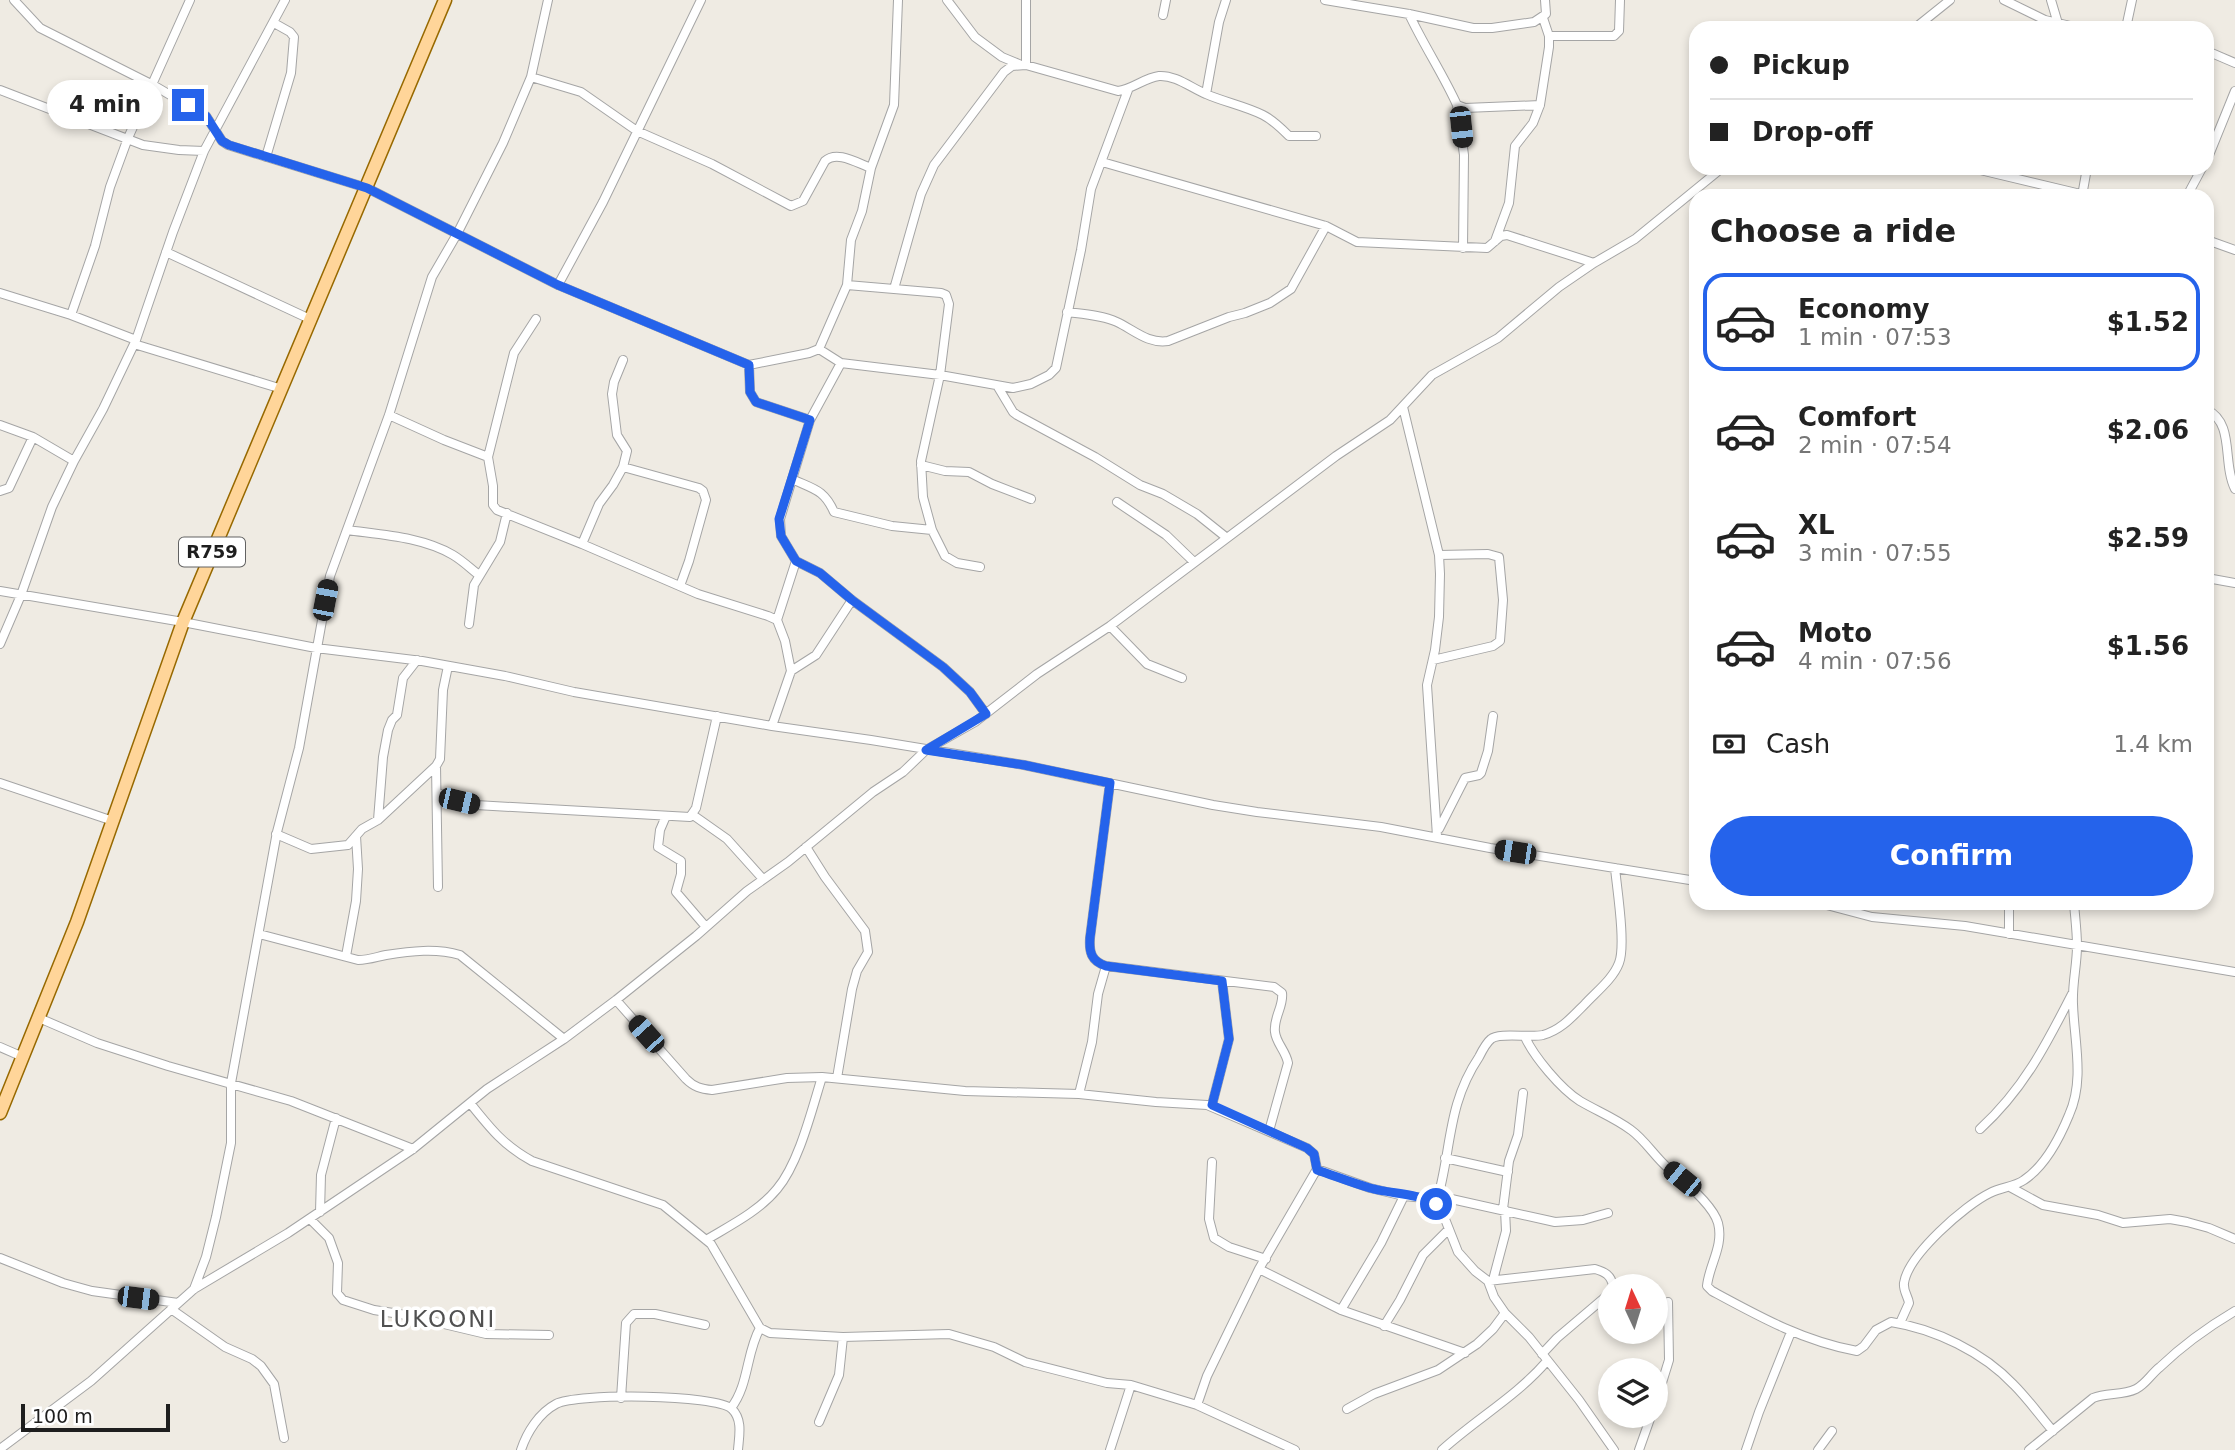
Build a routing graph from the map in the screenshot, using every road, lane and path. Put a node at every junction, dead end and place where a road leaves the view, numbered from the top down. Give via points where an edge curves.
1 (14, 0) edge
2 (190, 0) edge
3 (285, 0) edge
4 (446, 0) edge
5 (548, 0) edge
6 (701, 0) edge
7 (898, 0) edge
8 (947, 0) edge
9 (1026, 0) edge
10 (1166, 0) edge
11 (1226, 0) edge
12 (1325, 0) edge
13 (1545, 0) edge
14 (1620, 0) edge
15 (2004, 0) edge
16 (2051, 0) edge
17 (2132, 0) edge
18 (1945, 2) edge
19 (1409, 14) junction
20 (1163, 15) dead end
21 (1542, 18) junction
22 (1923, 21) edge
23 (2048, 21) edge
24 (2057, 21) edge
25 (2128, 21) edge
26 (274, 23) junction
27 (1549, 36) junction
28 (2214, 55) edge
29 (1023, 64) junction
30 (2234, 65) edge
31 (531, 78) junction
32 (153, 85) junction
33 (0, 90) edge
34 (1128, 90) junction
35 (2235, 91) edge
36 (1206, 94) junction
37 (1457, 105) junction
38 (1540, 105) junction
39 (214, 129) junction
40 (637, 131) junction
41 (1316, 136) dead end
42 (128, 138) junction
43 (2214, 143) edge
44 (204, 151) junction
45 (266, 156) junction
46 (1102, 162) junction
47 (871, 168) junction
48 (1713, 175) edge
49 (2001, 175) edge
50 (367, 188) junction
51 (1696, 189) edge
52 (2059, 189) edge
53 (1689, 195) edge
54 (1326, 226) junction
55 (457, 234) junction
56 (1495, 241) junction
57 (2214, 242) edge
58 (1463, 248) junction
59 (2235, 250) edge
60 (166, 253) junction
61 (1594, 263) junction
62 (558, 285) junction
63 (847, 285) junction
64 (894, 289) junction
65 (0, 293) edge
66 (1067, 312) junction
67 (71, 315) junction
68 (536, 319) dead end
69 (312, 320) junction
70 (135, 342) junction
71 (819, 349) junction
72 (624, 360) dead end
73 (841, 363) junction
74 (749, 365) junction
75 (940, 374) junction
76 (998, 387) junction
77 (282, 388) junction
78 (1403, 407) junction
79 (2214, 414) edge
80 (389, 415) junction
81 (810, 420) junction
82 (0, 425) edge
83 (33, 437) junction
84 (488, 457) junction
85 (74, 461) junction
86 (921, 464) junction
87 (623, 467) junction
88 (792, 479) junction
89 (2235, 489) edge
90 (0, 491) edge
91 (1031, 499) dead end
92 (1117, 502) dead end
93 (507, 513) junction
94 (347, 530) junction
95 (932, 530) junction
96 (1227, 538) junction
97 (582, 544) junction
98 (1439, 555) junction
99 (796, 561) junction
100 (1194, 562) junction
101 (980, 567) dead end
102 (479, 575) junction
103 (2214, 579) edge
104 (2235, 583) edge
105 (680, 586) junction
106 (0, 591) edge
107 (21, 595) junction
108 (852, 600) junction
109 (777, 620) junction
110 (183, 622) junction
111 (469, 624) dead end
112 (1110, 626) junction
113 (0, 644) edge
114 (316, 648) junction
115 (416, 660) junction
116 (1433, 660) junction
117 (448, 666) junction
118 (791, 671) junction
119 (1182, 678) dead end
120 (986, 714) junction
121 (717, 716) junction
122 (1493, 716) dead end
123 (772, 726) junction
124 (926, 750) junction
125 (436, 766) junction
126 (0, 783) edge
127 (1110, 783) junction
128 (437, 793) junction
129 (693, 815) junction
130 (666, 816) junction
131 (379, 820) junction
132 (113, 821) junction
133 (276, 834) junction
134 (1438, 834) junction
135 (356, 836) junction
136 (806, 847) junction
137 (1615, 868) junction
138 (763, 879) junction
139 (1689, 880) edge
140 (439, 887) dead end
141 (1846, 910) edge
142 (2009, 910) edge
143 (2074, 910) edge
144 (706, 927) junction
145 (259, 934) junction
146 (2009, 934) junction
147 (2077, 946) junction
148 (346, 957) junction
149 (1106, 966) junction
150 (2235, 972) edge
151 (1222, 981) junction
152 (2074, 990) junction
153 (616, 1000) junction
154 (39, 1018) junction
155 (1525, 1037) junction
156 (564, 1039) junction
157 (0, 1047) edge
158 (23, 1057) junction
159 (822, 1077) junction
160 (837, 1078) junction
161 (231, 1083) junction
162 (1524, 1093) dead end
163 (1079, 1094) junction
164 (470, 1104) junction
165 (1212, 1105) junction
166 (0, 1113) edge
167 (336, 1118) junction
168 (1980, 1129) dead end
169 (1269, 1130) junction
170 (413, 1149) junction
171 (1445, 1158) junction
172 (1212, 1162) dead end
173 (1317, 1170) junction
174 (1508, 1172) junction
175 (2010, 1187) junction
176 (1404, 1196) junction
177 (1437, 1200) junction
178 (1504, 1210) junction
179 (320, 1212) junction
180 (1608, 1213) dead end
181 (310, 1219) junction
182 (1449, 1229) junction
183 (2235, 1239) edge
184 (706, 1240) junction
185 (0, 1258) edge
186 (1266, 1259) junction
187 (1259, 1269) junction
188 (1606, 1274) edge
189 (1491, 1281) junction
190 (194, 1289) junction
191 (1668, 1302) dead end
192 (1598, 1303) edge
193 (175, 1306) junction
194 (1341, 1310) junction
195 (2235, 1311) edge
196 (1505, 1313) junction
197 (1900, 1323) junction
198 (705, 1325) dead end
199 (1384, 1326) junction
200 (760, 1328) junction
201 (1791, 1332) junction
202 (549, 1335) dead end
203 (843, 1337) junction
204 (1465, 1353) junction
205 (1545, 1358) junction
206 (1668, 1363) edge
207 (1131, 1385) junction
208 (621, 1398) junction
209 (1197, 1405) junction
210 (731, 1408) junction
211 (1347, 1409) dead end
212 (819, 1422) dead end
213 (1647, 1428) edge
214 (1832, 1431) dead end
215 (2053, 1431) junction
216 (284, 1438) dead end
217 (0, 1449) edge
218 (521, 1450) edge
219 (738, 1450) edge
220 (1110, 1450) edge
221 (1295, 1450) edge
222 (1442, 1450) edge
223 (1614, 1450) edge
224 (1639, 1450) edge
225 (1746, 1450) edge
226 (1818, 1450) edge
227 (2029, 1450) edge

1 - 32 street via 40,28
2 - 32 street
3 - 26 street
4 - 50 main road, R759
5 - 31 street
6 - 40 street
7 - 47 street via 894,106
8 - 29 street via 975,37 1002,57
9 - 29 street
10 - 20 street
11 - 36 street
12 - 19 street
13 - 21 street
14 - 27 street via 1619,31 1614,36
15 - 23 street
16 - 24 street
17 - 25 street
18 - 22 street
19 - 21 street via 1473,28
19 - 37 street
21 - 27 street
26 - 39 street
26 - 45 street via 294,37 290,73
27 - 38 street
28 - 30 street
29 - 34 street
29 - 64 street via 1004,72 934,165
31 - 40 street via 581,92
31 - 55 street
32 - 39 street via 206,116
32 - 42 street
33 - 42 street
34 - 36 street via 1162,76
34 - 46 street
35 - 43 street
36 - 41 street via 1261,114 1289,136
37 - 38 street
37 - 58 street via 1464,155
38 - 56 street via 1515,146 1509,203
39 - 44 street
39 - 45 street via 229,145
40 - 47 street via 791,206 803,201 830,156
40 - 62 street
42 - 44 street via 143,145
42 - 67 street
44 - 60 street
45 - 50 street
46 - 54 street
46 - 66 street via 1091,189
47 - 63 street via 851,240
48 - 51 street
49 - 52 street
50 - 55 street
50 - 69 main road, R759
53 - 61 street via 1635,239
54 - 58 street via 1357,242
54 - 66 street via 1291,289 1270,303 1168,341 1146,338 1115,321
55 - 62 street
55 - 80 street via 432,277
56 - 58 street via 1487,248
56 - 61 street via 1507,235
57 - 59 street
60 - 69 street
60 - 70 street
61 - 78 street via 1498,338 1432,375
62 - 74 street
63 - 64 street
63 - 71 street
64 - 75 street via 946,295 949,304
65 - 67 street
66 - 76 street via 1056,368 1031,384
67 - 70 street
68 - 84 street via 514,354
69 - 77 main road, R759
70 - 77 street
70 - 85 street
71 - 73 street
71 - 74 street
72 - 87 street via 612,394 617,435 627,451
73 - 75 street
73 - 81 street
74 - 81 street via 750,392 756,402
75 - 76 street
75 - 86 street
76 - 96 street via 1017,415 1163,494
77 - 110 main road, R759
78 - 96 street
78 - 98 street
79 - 89 street via 2226,426
80 - 84 street
80 - 94 street
81 - 88 street
82 - 83 street
83 - 85 street
83 - 90 street via 9,488
84 - 93 street via 493,505
85 - 107 street via 52,507
86 - 91 street via 969,472
86 - 95 street
87 - 97 street via 599,504
87 - 105 street via 703,491 706,500
88 - 95 street via 828,497 834,512
88 - 99 street via 779,519 781,536
92 - 100 street via 1166,535
93 - 97 street
93 - 102 street via 500,542
94 - 102 street via 439,548
94 - 114 street via 330,576
95 - 101 street via 946,556
96 - 100 street
97 - 105 street
98 - 116 street via 1439,617
98 - 116 street via 1499,556 1503,600 1500,642
99 - 108 street via 820,573
99 - 109 street
100 - 112 street
102 - 111 street
103 - 104 street
105 - 109 street
106 - 107 street
107 - 110 street
107 - 113 street
108 - 118 street via 816,655
108 - 120 street via 943,667
109 - 118 street
110 - 114 street
110 - 132 main road, R759
112 - 119 street via 1147,664
112 - 120 street
114 - 115 street
114 - 133 street via 299,748
115 - 117 street
115 - 131 street via 403,678 397,715 388,730
116 - 134 street via 1427,685
117 - 121 street
117 - 125 street
118 - 123 street
120 - 124 street
121 - 123 street
121 - 129 street
122 - 134 street via 1481,773 1464,781
123 - 124 street
124 - 127 street
124 - 136 street
125 - 128 street
125 - 131 street
126 - 132 street
127 - 134 street via 1246,810
127 - 149 street via 1090,947 1093,959
128 - 130 street via 476,805
128 - 140 street
129 - 130 street
129 - 138 street via 727,839
130 - 144 street via 657,847 681,861 676,892
131 - 135 street
132 - 154 main road, R759
133 - 135 street via 314,850 344,846
133 - 145 street
134 - 137 street via 1490,848
135 - 148 street via 356,901
136 - 138 street
136 - 160 street via 868,940 852,989
137 - 139 street
137 - 155 street via 1620,962 1564,1025
138 - 144 street
141 - 146 street
142 - 146 street
143 - 147 street
144 - 153 street
145 - 148 street
145 - 161 street
146 - 147 street
147 - 150 street
147 - 152 street
148 - 156 street via 368,960 421,951 460,955
149 - 151 street
149 - 163 street
151 - 165 street via 1229,1039
151 - 169 street via 1274,987 1283,996 1274,1030 1289,1063
152 - 168 street via 2018,1089
152 - 175 street via 2077,1060 2071,1111 2035,1171
153 - 156 street
153 - 159 street via 693,1086 712,1090
154 - 158 main road, R759
154 - 161 street via 97,1043
155 - 171 street via 1493,1037 1478,1058 1460,1090
155 - 201 street via 1539,1062 1578,1100 1634,1131 1658,1160 1699,1195 1718,1223 1718,1250 1707,1286
156 - 164 street
157 - 158 street
158 - 166 main road, R759
159 - 160 street
159 - 184 street via 788,1172 777,1189 751,1213
160 - 163 street via 965,1091
161 - 167 street
161 - 190 street via 231,1143 206,1257
162 - 174 street
163 - 165 street
164 - 170 street
164 - 184 street via 517,1153 663,1205
165 - 169 street
167 - 170 street
167 - 179 street via 321,1175
169 - 173 street via 1307,1148 1314,1154
170 - 179 street
171 - 174 street
171 - 177 street
172 - 186 street via 1209,1219 1214,1238
173 - 176 street
173 - 186 street
174 - 178 street
175 - 183 street via 2043,1205 2123,1223 2187,1222
175 - 197 street via 1972,1203 1922,1248 1906,1275 1904,1291 1909,1303
176 - 177 street
176 - 194 street
177 - 178 street
177 - 182 street
178 - 180 street via 1555,1222
178 - 189 street via 1506,1231
179 - 181 street
181 - 190 street
181 - 202 street via 329,1238 338,1263 337,1293 343,1300 486,1334
182 - 189 street via 1458,1251
182 - 199 street via 1423,1255
184 - 200 street
185 - 193 street via 63,1283
186 - 187 street
187 - 194 street
187 - 209 street
188 - 189 street via 1595,1269
189 - 196 street via 1494,1297
190 - 193 street
191 - 206 street
192 - 205 street via 1557,1338
193 - 216 street via 225,1347 252,1359 269,1374
193 - 217 street via 92,1381
194 - 199 street
195 - 215 street via 2202,1331 2157,1368 2146,1383 2135,1390 2093,1398
196 - 204 street
196 - 205 street
197 - 201 street via 1876,1330 1857,1351
197 - 215 street via 1978,1355 2015,1385
198 - 208 street via 634,1314 626,1323
199 - 204 street
200 - 203 street
200 - 210 street via 742,1388
201 - 225 street
203 - 207 street via 949,1334 1026,1362
203 - 212 street via 839,1375
204 - 211 street
205 - 222 street via 1521,1388
205 - 223 street
207 - 209 street
207 - 220 street
208 - 210 street via 681,1398
208 - 218 street via 558,1402 540,1416
209 - 221 street
210 - 219 street via 738,1415
213 - 224 street
214 - 226 street
215 - 227 street

